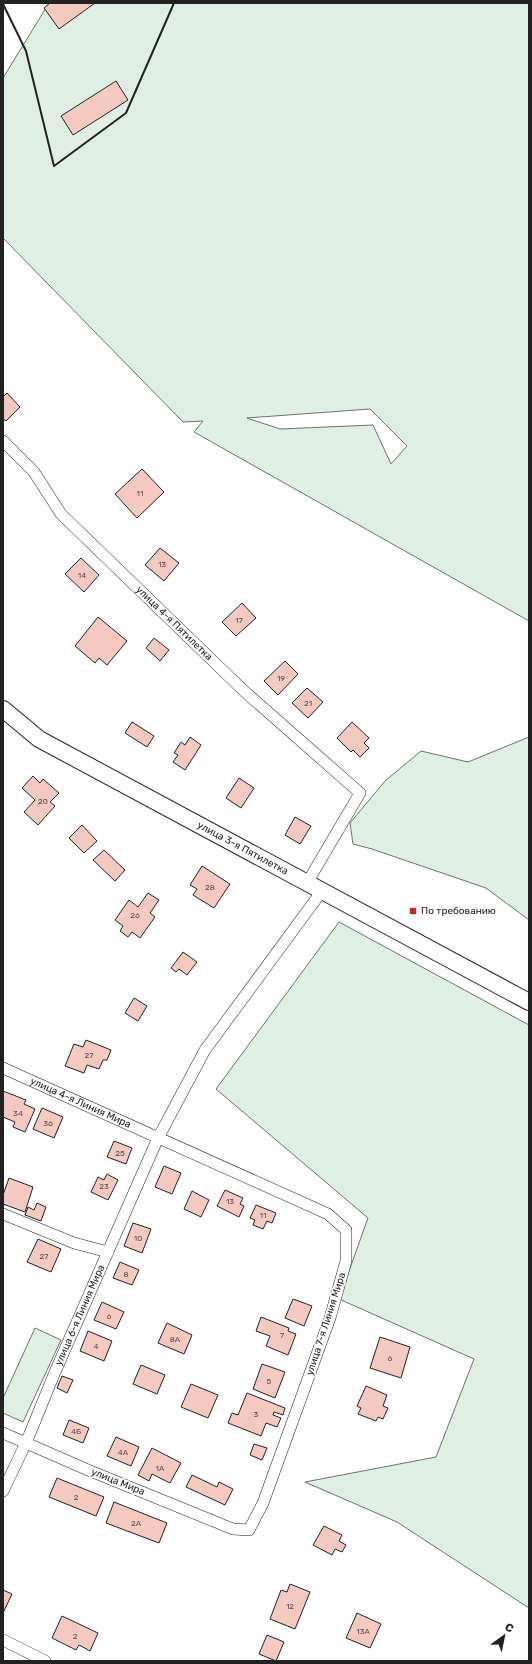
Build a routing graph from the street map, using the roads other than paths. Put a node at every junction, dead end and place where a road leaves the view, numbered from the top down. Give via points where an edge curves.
1 (3, 441) edge
2 (3, 708) edge
3 (306, 883) junction
4 (322, 891) junction
5 (529, 1002) edge
6 (3, 1068) edge
7 (158, 1138) junction
8 (3, 1214) edge
9 (108, 1252) junction
10 (3, 1433) edge
11 (26, 1443) junction
12 (3, 1491) edge
13 (233, 1528) joint
14 (3, 1640) edge
15 (45, 1661) edge

1 - 3 street, улица 4-я Пятилетка via 34,472 61,514 244,691 360,793
2 - 3 main road, улица 3-я Пятилетка via 39,739
3 - 4 main road, улица 3-я Пятилетка
4 - 5 main road, улица 3-я Пятилетка
4 - 7 street, улица 6-я Линия Мира via 206,1050
6 - 7 street, улица 4-я Линия Мира
7 - 9 street, улица 6-я Линия Мира
7 - 13 street, улица 7-я Линия Мира via 328,1214 346,1230 346,1262 330,1318 263,1503 249,1530
8 - 9 street via 74,1242
9 - 11 street, улица 6-я Линия Мира
10 - 11 street, улица Мира
11 - 12 street, улица 6-я Линия Мира
11 - 13 street, улица Мира
14 - 15 street

